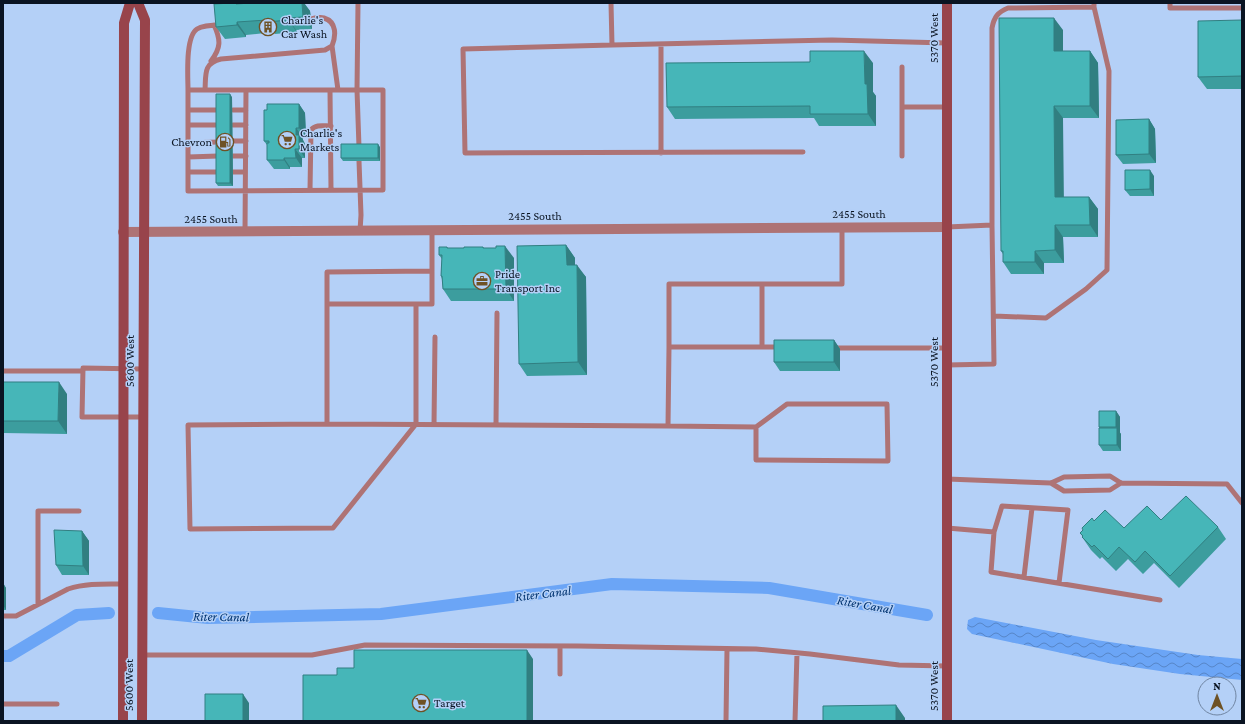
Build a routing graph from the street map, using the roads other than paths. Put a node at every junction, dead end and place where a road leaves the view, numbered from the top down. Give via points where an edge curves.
1 (130, 3) edge
2 (138, 3) edge
3 (358, 3) edge
4 (611, 3) edge
5 (947, 3) edge
6 (1170, 3) edge
7 (1094, 5) edge
8 (1242, 8) edge
9 (311, 19) dead end
10 (224, 24) edge
11 (214, 25) junction
12 (947, 43) junction
13 (661, 44) junction
14 (612, 45) junction
15 (332, 46) junction
16 (210, 64) junction
17 (902, 67) dead end
18 (188, 90) junction
19 (206, 90) junction
20 (246, 90) junction
21 (330, 90) junction
22 (338, 90) junction
23 (357, 90) junction
24 (902, 107) junction
25 (947, 107) junction
26 (188, 110) junction
27 (218, 110) edge
28 (232, 110) edge
29 (246, 110) junction
30 (188, 125) junction
31 (218, 125) edge
32 (232, 125) edge
33 (246, 125) junction
34 (331, 126) junction
35 (218, 142) edge
36 (232, 142) edge
37 (246, 142) junction
38 (188, 143) junction
39 (359, 147) edge
40 (803, 152) dead end
41 (661, 153) junction
42 (218, 156) edge
43 (232, 156) edge
44 (246, 156) junction
45 (902, 156) dead end
46 (188, 157) junction
47 (359, 161) edge
48 (188, 172) junction
49 (218, 172) edge
50 (232, 172) edge
51 (245, 172) junction
52 (310, 190) junction
53 (331, 190) junction
54 (360, 190) junction
55 (245, 191) junction
56 (992, 225) junction
57 (947, 227) junction
58 (842, 228) junction
59 (432, 230) junction
60 (360, 231) junction
61 (123, 232) junction
62 (144, 232) junction
63 (245, 232) junction
64 (432, 271) junction
65 (762, 284) junction
66 (327, 304) junction
67 (416, 304) junction
68 (497, 313) dead end
69 (994, 316) junction
70 (435, 337) dead end
71 (669, 347) junction
72 (762, 347) junction
73 (785, 347) edge
74 (831, 348) edge
75 (947, 348) junction
76 (947, 365) junction
77 (124, 368) junction
78 (143, 368) junction
79 (3, 371) edge
80 (83, 371) junction
81 (124, 417) junction
82 (143, 417) junction
83 (327, 424) junction
84 (416, 424) junction
85 (434, 424) junction
86 (496, 425) junction
87 (668, 426) junction
88 (756, 427) junction
89 (947, 479) junction
90 (1120, 482) junction
91 (1051, 483) junction
92 (1242, 503) edge
93 (1032, 508) junction
94 (79, 511) dead end
95 (947, 528) junction
96 (994, 532) junction
97 (1024, 577) junction
98 (1059, 583) junction
99 (123, 584) junction
100 (1160, 600) dead end
101 (38, 604) junction
102 (3, 616) edge
103 (560, 646) junction
104 (727, 649) junction
105 (796, 653) junction
106 (142, 654) junction
107 (947, 666) junction
108 (560, 674) dead end
109 (3, 704) edge
110 (57, 704) dead end
111 (123, 721) edge
112 (142, 721) edge
113 (726, 721) edge
114 (795, 721) edge
115 (947, 721) edge

1 - 61 main road, 5600 West via 124,23
2 - 62 main road, 5600 West via 145,20
3 - 23 lane
4 - 14 lane
5 - 12 main road, 5370 West
6 - 8 lane via 1170,8
7 - 56 lane via 1008,8 995,16 992,28
7 - 69 lane via 1108,71 1108,270 1046,318
9 - 15 lane via 320,18 331,22 336,34
10 - 11 lane
11 - 16 lane via 219,35 219,46
11 - 18 lane via 196,29 192,35 189,43
12 - 13 lane via 832,40
12 - 25 main road, 5370 West
13 - 14 lane
13 - 41 lane
14 - 41 lane via 463,49 465,153
15 - 16 lane via 325,50 214,60
15 - 22 lane
16 - 19 lane via 207,69
17 - 24 lane
18 - 19 lane
18 - 26 lane
19 - 20 lane
20 - 21 lane
20 - 29 lane
21 - 22 lane
21 - 34 lane
22 - 23 lane
23 - 39 lane
23 - 54 lane via 383,90 383,190
24 - 25 lane
24 - 45 lane
25 - 57 main road, 5370 West
26 - 27 lane
26 - 30 lane
28 - 29 lane
29 - 33 lane
30 - 31 lane
30 - 38 lane
32 - 33 lane
33 - 37 lane
34 - 52 lane via 318,126 311,130
34 - 53 lane
35 - 38 lane
36 - 37 lane
37 - 44 lane
38 - 46 lane
40 - 41 lane
42 - 46 lane
43 - 44 lane
44 - 51 lane
46 - 48 lane
47 - 54 lane
48 - 49 lane
48 - 55 lane via 188,191
50 - 51 lane
51 - 55 lane
52 - 53 lane
52 - 55 lane
53 - 54 lane
54 - 60 lane
55 - 63 lane
56 - 57 lane
56 - 69 lane
57 - 58 street, 2455 South
57 - 75 main road, 5370 West
58 - 59 street, 2455 South
58 - 65 lane via 842,284
59 - 60 street, 2455 South
59 - 64 lane
60 - 63 street, 2455 South
61 - 62 street, 2455 South
61 - 77 main road, 5600 West
62 - 63 street, 2455 South
62 - 78 main road, 5600 West
64 - 66 lane via 327,272
64 - 67 lane via 432,304
65 - 71 lane via 669,284
65 - 72 lane
66 - 67 lane
66 - 83 lane
67 - 84 lane
68 - 86 lane
69 - 76 lane via 994,364
70 - 85 lane
71 - 72 lane
71 - 87 lane
72 - 73 lane
74 - 75 lane
75 - 76 main road, 5370 West
76 - 89 main road, 5370 West
77 - 78 lane
77 - 80 lane via 83,368
77 - 81 main road, 5600 West
78 - 82 main road, 5600 West
79 - 80 lane
80 - 81 lane via 82,417
81 - 82 lane
81 - 99 main road, 5600 West
82 - 106 main road, 5600 West
83 - 84 lane
83 - 84 lane via 188,424 190,529 333,528
84 - 85 lane
85 - 86 lane
86 - 87 lane
87 - 88 lane
88 - 88 lane via 756,460 888,460 887,404 786,404
89 - 91 lane
89 - 95 main road, 5370 West
90 - 91 lane via 1110,476 1064,477
90 - 91 lane via 1110,490 1064,491
90 - 92 lane via 1226,484
93 - 96 lane via 1002,506
93 - 97 lane
93 - 98 lane via 1068,510
94 - 101 lane via 38,511
95 - 96 lane
95 - 107 main road, 5370 West
96 - 97 lane via 991,572
97 - 98 lane
98 - 100 lane
99 - 101 lane via 77,586
99 - 111 main road, 5600 West
101 - 102 lane via 16,616
103 - 104 lane
103 - 106 lane via 365,645 312,655
103 - 108 lane
104 - 105 lane
104 - 113 lane
105 - 107 lane via 899,665
105 - 114 lane
106 - 112 main road, 5600 West
107 - 115 main road, 5370 West
109 - 110 lane

